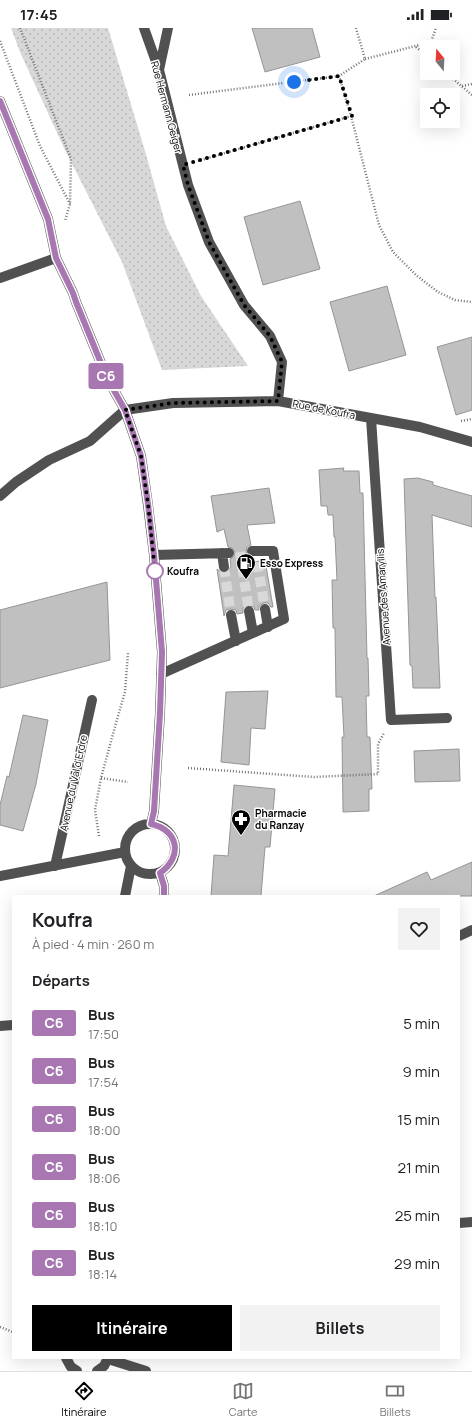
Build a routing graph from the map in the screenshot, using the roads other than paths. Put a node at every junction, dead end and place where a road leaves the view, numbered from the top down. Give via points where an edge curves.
1 (144, 28) edge
2 (168, 28) edge
3 (159, 70) junction
4 (0, 101) edge
5 (56, 258) junction
6 (0, 278) edge
7 (278, 401) junction
8 (125, 410) junction
9 (371, 418) junction
10 (472, 442) edge
11 (0, 496) edge
12 (154, 555) junction
13 (255, 555) dead end
14 (224, 567) tunnel mouth
15 (265, 609) tunnel mouth
16 (249, 611) tunnel mouth
17 (232, 614) tunnel mouth
18 (268, 627) junction
19 (253, 633) junction
20 (236, 641) junction
21 (162, 674) junction
22 (92, 700) dead end
23 (447, 718) dead end
24 (151, 824) junction
25 (125, 852) junction
26 (55, 866) junction
27 (131, 866) junction
28 (160, 873) junction
29 (0, 876) edge
30 (125, 895) edge
31 (164, 895) edge
32 (472, 930) edge
33 (460, 936) edge
34 (12, 1025) edge
35 (0, 1026) edge
36 (472, 1222) edge
37 (460, 1223) edge
38 (67, 1359) edge
39 (108, 1359) edge
40 (77, 1371) edge
41 (97, 1371) edge
42 (146, 1371) edge

1 - 3 street, Rue Hermann Geiger
2 - 3 street
3 - 7 street, Rue Hermann Geiger via 188,185 209,242 244,305 270,336 282,362
4 - 5 street via 48,219
5 - 6 street
5 - 8 street via 107,378
7 - 8 street, Rue de Koufra via 173,403
7 - 9 street, Rue de Koufra
8 - 11 street via 90,441 49,460
8 - 12 street via 141,456
9 - 10 street, Rue de Koufra via 420,427
9 - 23 street, Avenue des Amaryllis via 391,720
12 - 14 street via 225,553
12 - 21 street
13 - 18 street via 273,551 284,619
15 - 18 street
16 - 19 street
17 - 20 street
18 - 19 street
19 - 20 street
20 - 21 street
21 - 24 street via 154,811
22 - 26 street, Avenue du Val d'Erdre
24 - 25 street via 137,827 132,832 127,838
24 - 28 street via 167,830 175,845 172,861
25 - 26 street
25 - 27 street
26 - 29 street
27 - 28 street via 144,874
27 - 30 street
28 - 31 street
32 - 33 street
34 - 35 street
36 - 37 street
38 - 40 street
39 - 41 street
39 - 42 street

